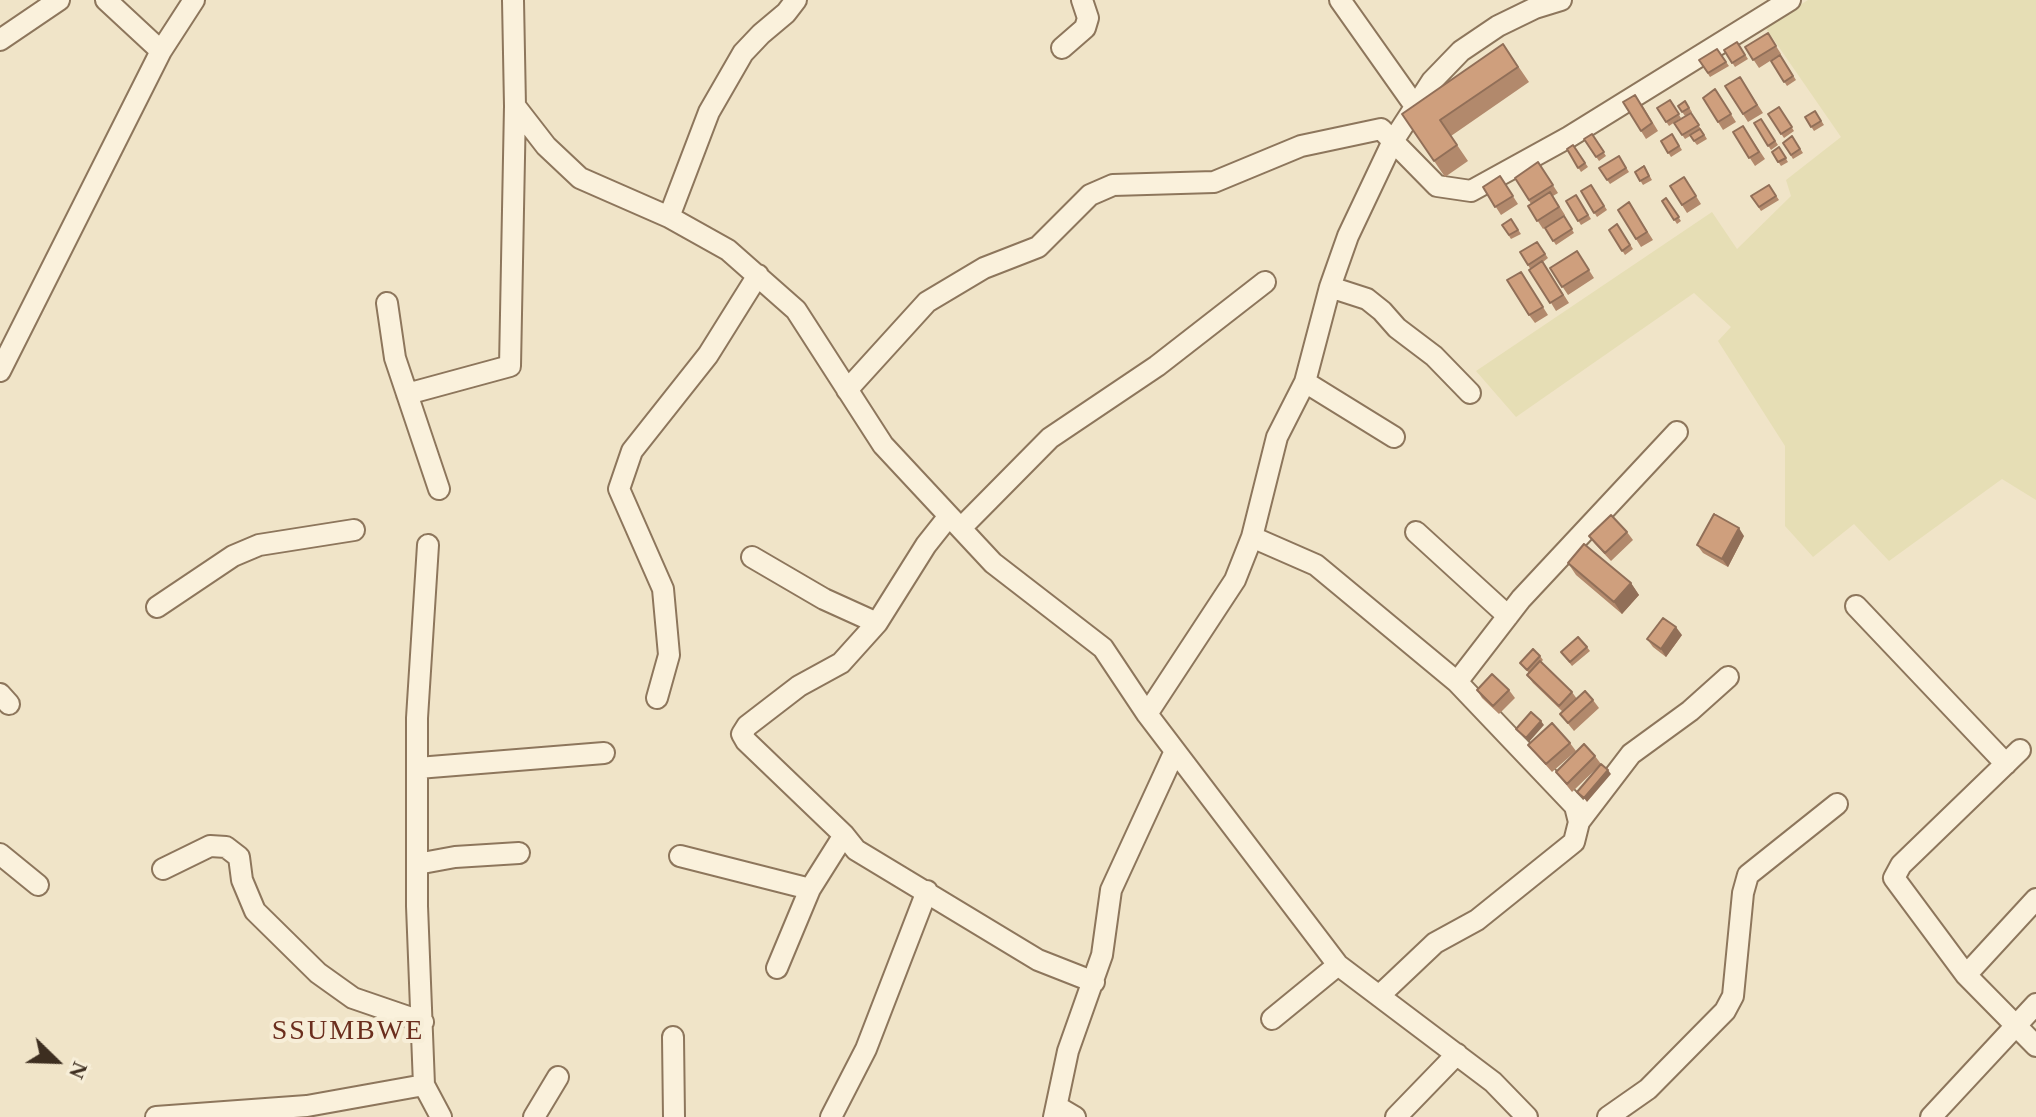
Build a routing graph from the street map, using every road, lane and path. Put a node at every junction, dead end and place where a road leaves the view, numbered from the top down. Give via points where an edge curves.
1 (59, 0) edge
2 (106, 0) edge
3 (194, 0) edge
4 (796, 0) edge
5 (1082, 0) edge
6 (1340, 0) edge
7 (1561, 0) edge
8 (1790, 0) edge
9 (507, 3) edge
10 (0, 40) edge
11 (1062, 48) dead end
12 (161, 51) junction
13 (515, 106) junction
14 (1415, 106) junction
15 (1393, 141) junction
16 (669, 217) junction
17 (758, 275) junction
18 (1265, 282) dead end
19 (1330, 287) junction
20 (387, 303) dead end
21 (0, 371) edge
22 (1305, 382) junction
23 (847, 390) junction
24 (1470, 393) dead end
25 (407, 394) junction
26 (1677, 432) dead end
27 (1394, 437) dead end
28 (439, 489) dead end
29 (955, 522) junction
30 (354, 530) dead end
31 (1416, 532) dead end
32 (1252, 537) junction
33 (428, 545) dead end
34 (752, 557) dead end
35 (1856, 606) dead end
36 (157, 607) dead end
37 (1508, 616) junction
38 (877, 623) junction
39 (1728, 677) dead end
40 (1457, 682) junction
41 (657, 698) dead end
42 (1147, 714) junction
43 (1175, 751) junction
44 (604, 753) dead end
45 (418, 768) junction
46 (1837, 804) dead end
47 (1579, 822) junction
48 (844, 835) junction
49 (519, 853) dead end
50 (0, 854) edge
51 (680, 856) dead end
52 (417, 864) junction
53 (163, 869) dead end
54 (38, 885) dead end
55 (810, 889) junction
56 (927, 891) junction
57 (2036, 899) edge
58 (1338, 965) junction
59 (777, 968) dead end
60 (1966, 975) junction
61 (1094, 982) junction
62 (1379, 996) junction
63 (2036, 1004) edge
64 (1272, 1019) dead end
65 (423, 1022) junction
66 (2015, 1024) junction
67 (673, 1037) dead end
68 (2036, 1046) edge
69 (1457, 1054) junction
70 (558, 1077) dead end
71 (424, 1085) junction
72 (309, 1111) edge
73 (1062, 1114) edge
74 (156, 1117) edge
75 (441, 1117) edge
76 (534, 1117) edge
77 (674, 1117) edge
78 (831, 1117) edge
79 (1396, 1117) edge
80 (1527, 1117) edge
81 (1608, 1117) edge
82 (1932, 1117) edge

1 - 10 street
2 - 12 street
3 - 12 street
4 - 16 street via 743,53 709,112
5 - 11 street via 1088,18 1085,28
6 - 14 street
7 - 14 street via 1498,26 1461,51
8 - 15 street via 1569,137 1471,191 1437,186
9 - 13 street
12 - 21 street
13 - 16 street via 580,178
13 - 25 street via 510,366
14 - 15 street
15 - 19 street
15 - 23 street via 1381,129 1348,134 1301,146 1214,182 1113,185 1090,195 1038,247 984,268 927,302
16 - 17 street via 728,250
17 - 23 street via 796,310
17 - 41 street via 708,355 632,451 619,489 663,589 669,655
18 - 29 street via 1157,366 1050,438
19 - 22 street
19 - 24 street via 1367,299
20 - 25 street
22 - 27 street
22 - 32 street via 1277,437
23 - 29 street via 883,445
25 - 28 street
26 - 37 street
29 - 38 street via 926,545
29 - 42 street via 993,563 1103,648
30 - 36 street via 259,545 233,556
31 - 37 street
32 - 40 street via 1316,565
32 - 42 street via 1235,580
33 - 45 street
34 - 38 street
35 - 60 street via 2013,757 1901,865 1894,878
37 - 40 street
38 - 48 street via 841,663 799,686 742,734
39 - 47 street via 1631,754
40 - 47 street via 1575,806
42 - 43 street
43 - 58 street
43 - 61 street via 1111,890
44 - 45 street
45 - 52 street
46 - 81 street via 1748,875 1733,996 1725,1011 1648,1089
47 - 62 street via 1574,842 1477,920 1435,943
48 - 55 street
48 - 56 street via 856,850
49 - 52 street
50 - 54 street
51 - 55 street
52 - 65 street
53 - 65 street via 210,846 226,847 239,857 255,911 318,973 353,998
55 - 59 street
56 - 61 street via 1038,960
56 - 78 street via 866,1049
57 - 60 street
58 - 62 street
58 - 64 street
60 - 66 street
61 - 73 street via 1068,1051
62 - 69 street
63 - 66 street
65 - 71 street
66 - 68 street
66 - 82 street
67 - 77 street
69 - 79 street
69 - 80 street
70 - 76 street
71 - 72 street
71 - 75 street
72 - 74 street

